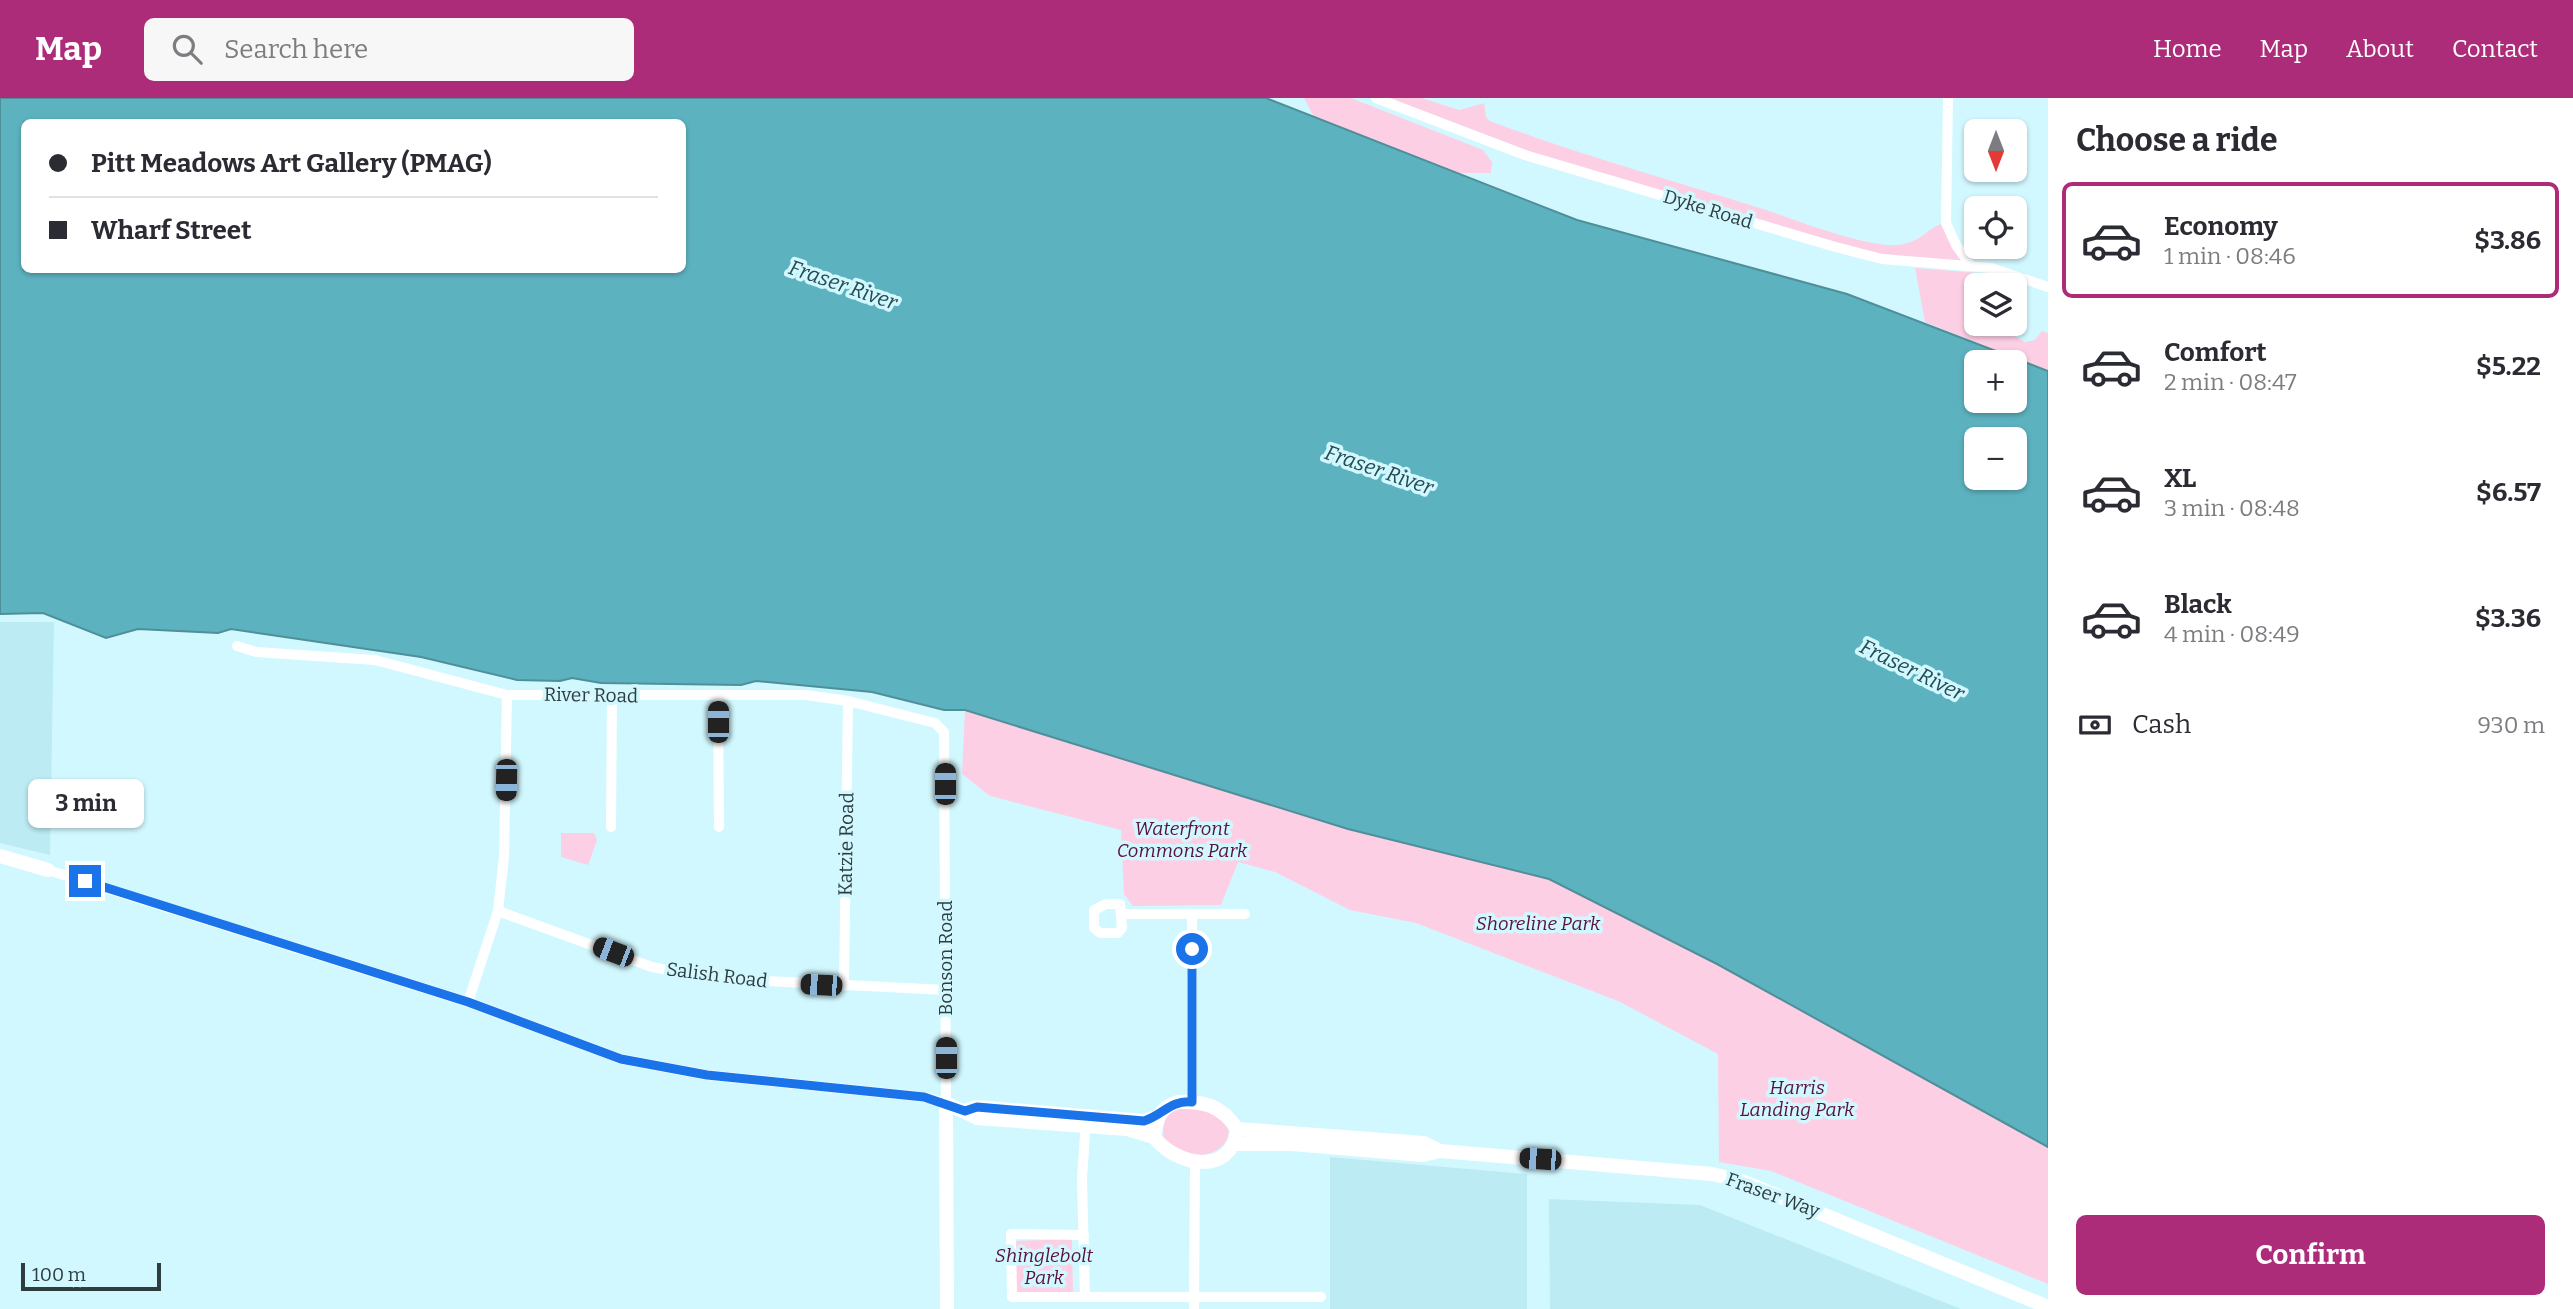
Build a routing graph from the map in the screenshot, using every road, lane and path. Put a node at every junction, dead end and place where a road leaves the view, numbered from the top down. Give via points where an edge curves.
1 (1376, 98) edge
2 (1948, 98) edge
3 (1971, 266) junction
4 (2048, 288) edge
5 (237, 646) dead end
6 (507, 695) junction
7 (612, 696) junction
8 (718, 696) junction
9 (849, 701) junction
10 (944, 732) joint
11 (611, 827) dead end
12 (719, 827) dead end
13 (0, 856) edge
14 (48, 870) joint
15 (498, 911) junction
16 (1122, 914) dead end
17 (1192, 914) junction
18 (1245, 914) dead end
19 (844, 986) junction
20 (946, 990) junction
21 (468, 1002) junction
22 (1192, 1102) junction
23 (946, 1103) junction
24 (1157, 1117) junction
25 (1086, 1121) junction
26 (1236, 1136) junction
27 (1154, 1137) junction
28 (1195, 1161) junction
29 (1084, 1235) junction
30 (1085, 1297) junction
31 (1321, 1297) dead end
32 (1194, 1303) edge
33 (2048, 1307) edge
34 (947, 1309) edge

1 - 3 street, Dyke Road via 1525,155 1832,246 1882,259
2 - 3 street via 1947,223
3 - 4 street, Dyke Road via 2016,275
5 - 6 street, River Road via 256,652 374,660
6 - 7 street, River Road
6 - 15 street via 504,856
7 - 8 street, River Road
7 - 11 street
8 - 9 street, River Road via 781,694
8 - 12 street
9 - 10 street, River Road via 935,723
9 - 19 street, Katzie Road
10 - 20 street, Bonson Road
13 - 14 street
14 - 21 street
15 - 19 street, Salish Road via 652,967 729,980
15 - 21 street
16 - 17 street
17 - 18 street
17 - 22 street
19 - 20 street, Salish Road
20 - 23 street, Bonson Road
21 - 23 street via 621,1059 661,1068
22 - 24 street via 1170,1104
22 - 26 street via 1217,1107
23 - 25 street via 965,1111 977,1107
23 - 34 street, Bonson Road
24 - 25 street
24 - 27 street
25 - 27 street
25 - 29 street
26 - 28 street via 1219,1158
26 - 33 street, Fraser Way via 1424,1143 1440,1151 1727,1177
27 - 28 street via 1172,1155
28 - 32 street
29 - 30 street
29 - 30 street via 1011,1234 1012,1297
30 - 32 street
31 - 32 street

